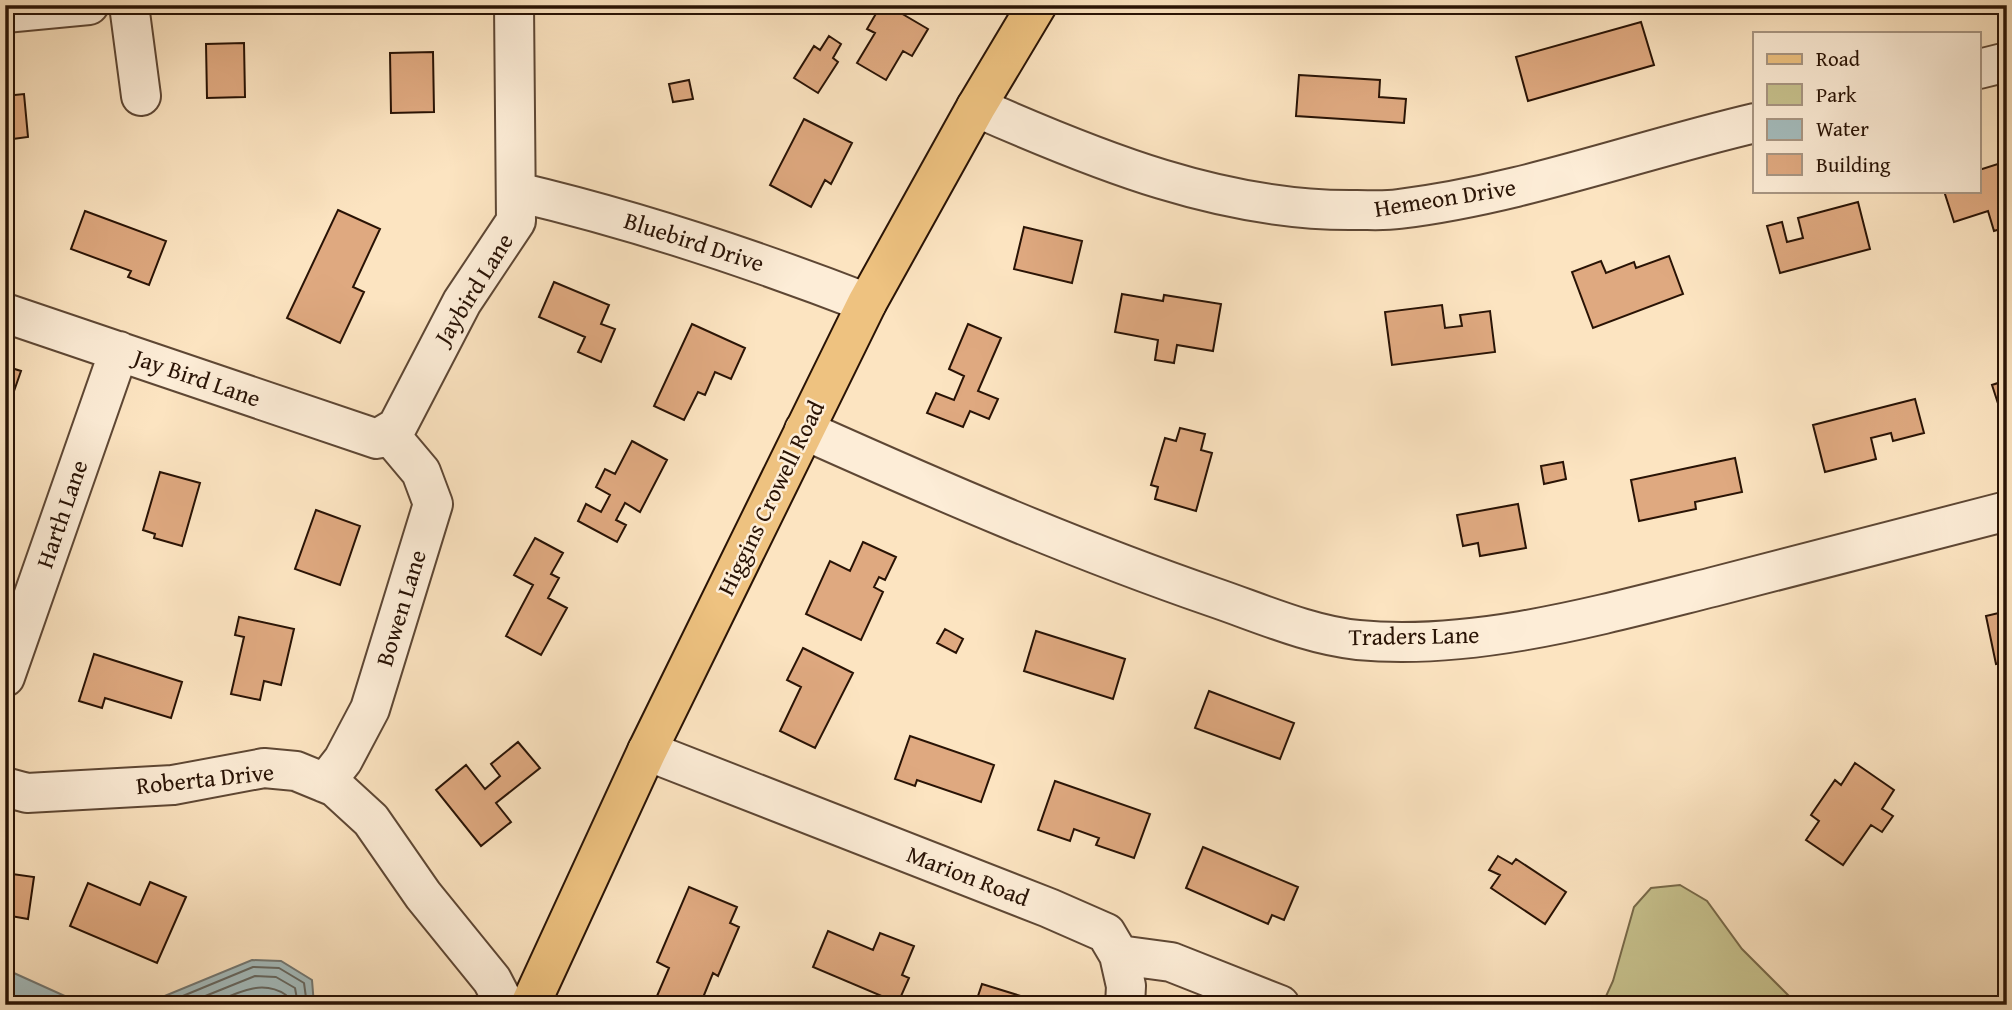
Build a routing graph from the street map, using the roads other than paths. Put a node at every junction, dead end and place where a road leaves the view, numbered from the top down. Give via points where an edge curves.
1 (89, 5) edge
2 (129, 5) edge
3 (514, 5) edge
4 (1037, 5) edge
5 (5, 13) edge
6 (2007, 62) edge
7 (1980, 69) edge
8 (141, 96) dead end
9 (976, 107) junction
10 (1753, 123) edge
11 (517, 192) junction
12 (867, 303) junction
13 (5, 313) edge
14 (119, 351) junction
15 (804, 430) junction
16 (389, 434) junction
17 (2007, 511) edge
18 (5, 677) edge
19 (647, 751) junction
20 (325, 783) junction
21 (5, 787) edge
22 (1119, 955) junction
23 (505, 1005) edge
24 (530, 1005) edge
25 (1125, 1005) edge
26 (1280, 1005) edge

1 - 5 street
2 - 8 street
3 - 11 street, Jaybird Lane
4 - 9 main road, Higgins Crowell Road
6 - 7 street
9 - 10 street, Hemeon Drive via 1072,149 1198,189 1274,206 1334,211 1397,210 1527,185
9 - 12 main road, Higgins Crowell Road
11 - 12 street, Bluebird Drive via 603,212
11 - 16 street, Jaybird Lane via 516,221 462,302 397,427
12 - 15 main road, Higgins Crowell Road
13 - 14 street, Jay Bird Lane
14 - 16 street, Jay Bird Lane via 377,439
14 - 18 street, Harth Lane
15 - 17 street, Traders Lane via 1163,580 1326,636 1360,640 1471,638 1554,624
15 - 19 main road, Higgins Crowell Road
16 - 20 street, Bowen Lane via 421,472 433,504 370,709
19 - 22 street, Marion Road via 1107,933
19 - 24 main road, Higgins Crowell Road
20 - 21 street, Roberta Drive via 296,772 264,768 159,786 27,793
20 - 23 street, Roberta Drive via 371,820 492,980
22 - 25 street
22 - 26 street via 1171,962

